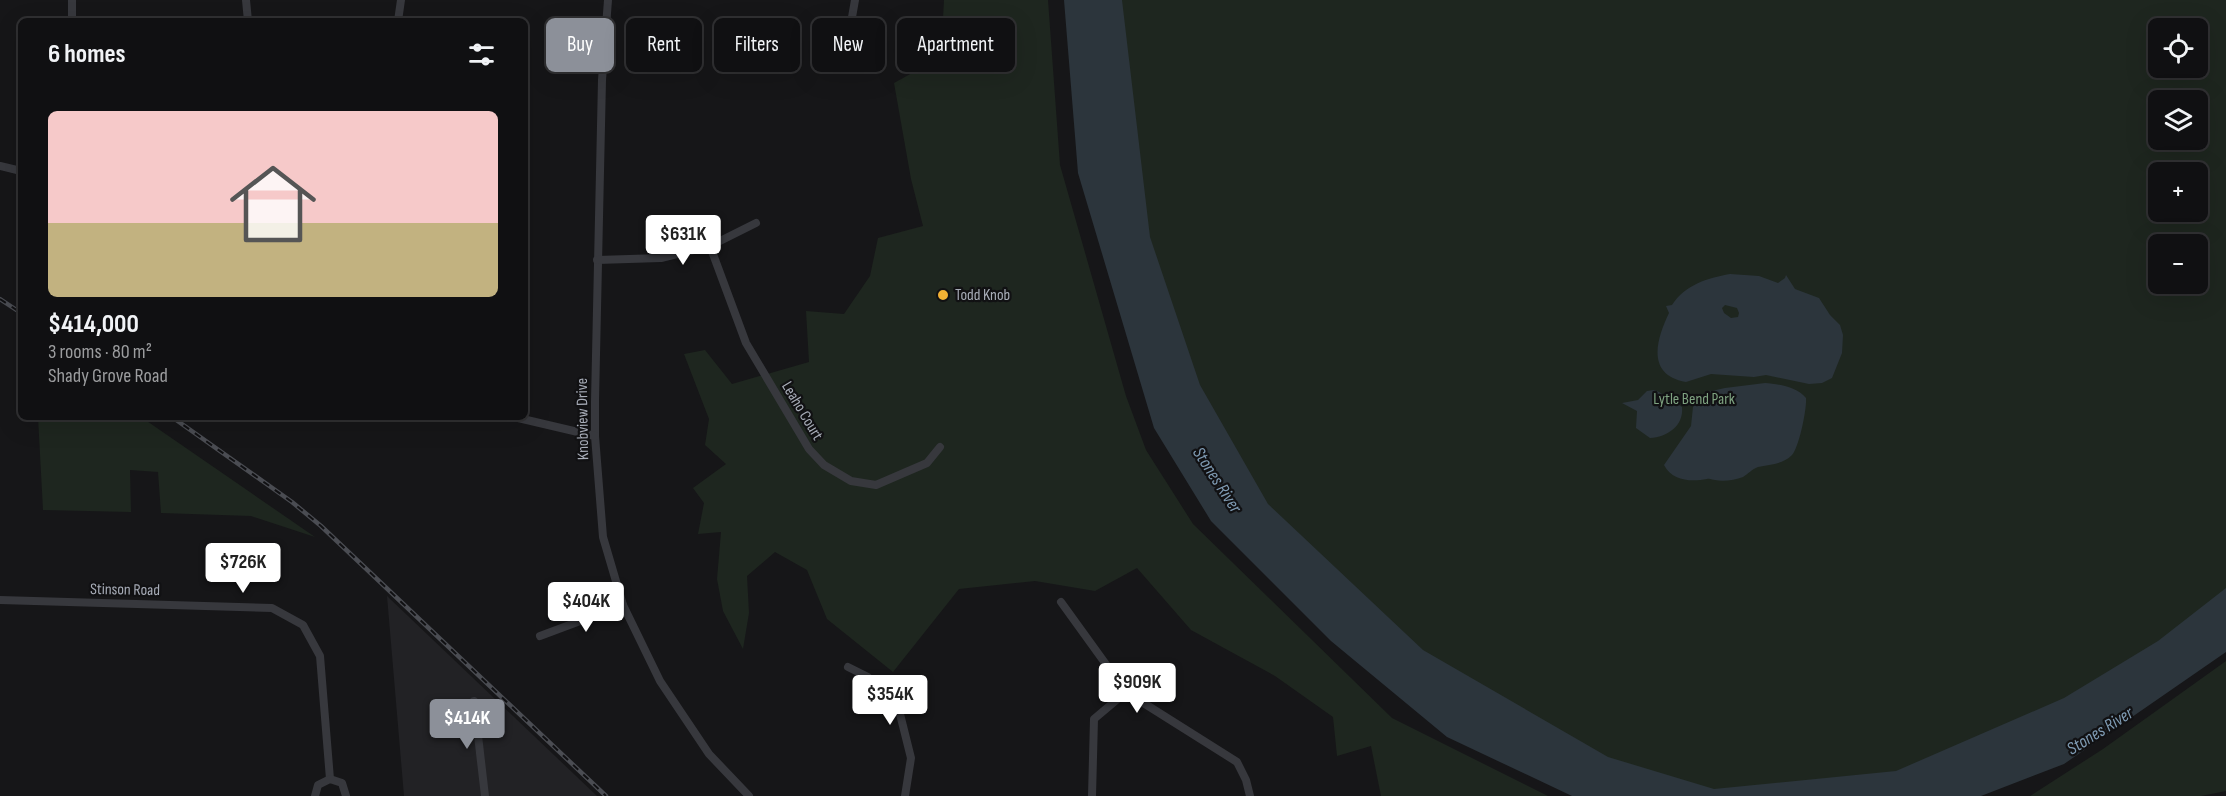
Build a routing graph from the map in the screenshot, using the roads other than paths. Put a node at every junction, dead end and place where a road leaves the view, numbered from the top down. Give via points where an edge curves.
1 (72, 0) edge
2 (246, 0) edge
3 (401, 0) edge
4 (608, 0) edge
5 (855, 0) edge
6 (72, 18) edge
7 (248, 18) edge
8 (398, 18) edge
9 (852, 18) edge
10 (0, 166) edge
11 (18, 170) edge
12 (756, 223) dead end
13 (710, 246) junction
14 (597, 260) junction
15 (526, 420) edge
16 (595, 436) junction
17 (940, 447) dead end
18 (0, 600) edge
19 (1060, 602) dead end
20 (623, 605) junction
21 (540, 636) dead end
22 (849, 667) dead end
23 (1126, 692) junction
24 (474, 701) dead end
25 (330, 779) junction
26 (308, 796) edge
27 (315, 796) edge
28 (346, 796) edge
29 (485, 796) edge
30 (749, 796) edge
31 (905, 796) edge
32 (1092, 796) edge
33 (1250, 796) edge

1 - 6 street
2 - 7 street
3 - 8 street
4 - 14 street, Knobview Drive
5 - 9 street
10 - 11 street
12 - 13 street
13 - 14 street via 661,258
13 - 17 street, Leaho Court via 746,344 809,449 825,465 851,481 876,484 927,463
14 - 16 street, Knobview Drive
15 - 16 street
16 - 20 street, Knobview Drive via 603,537
18 - 25 street, Stinson Road via 272,608 303,625 320,656
19 - 23 street
20 - 21 street
20 - 30 street, Knobview Drive via 660,681 709,754
22 - 31 street via 868,677 900,714 911,758
23 - 32 street via 1094,719
23 - 33 street via 1237,762
24 - 29 street
25 - 27 street via 318,785
25 - 28 street via 342,783
26 - 27 street

